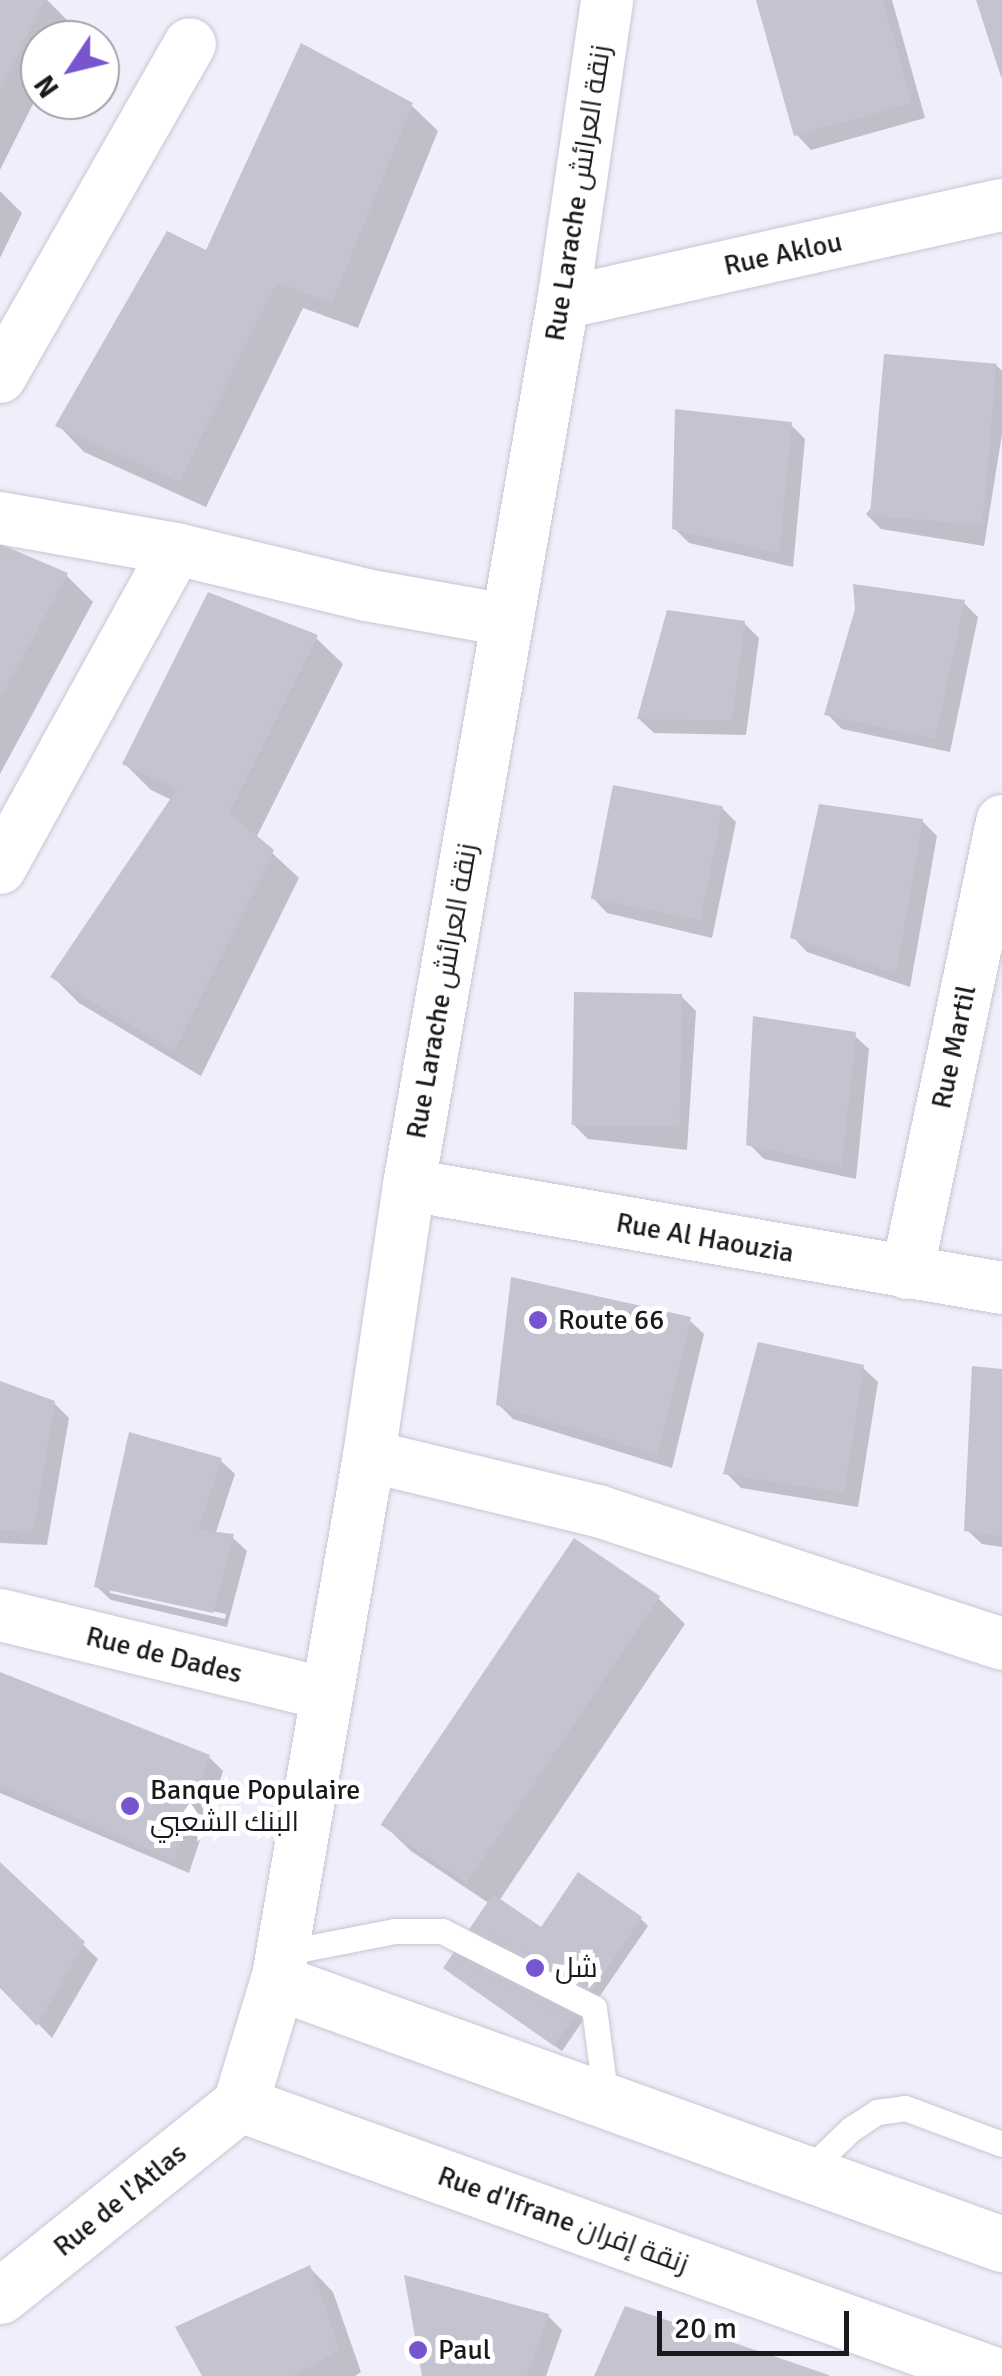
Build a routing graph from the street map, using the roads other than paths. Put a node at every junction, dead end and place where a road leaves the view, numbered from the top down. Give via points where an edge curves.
1 (607, 0) edge
2 (190, 44) dead end
3 (1002, 206) edge
4 (563, 303) junction
5 (0, 377) edge
6 (0, 518) edge
7 (176, 550) junction
8 (507, 620) junction
9 (1002, 822) edge
10 (0, 868) edge
11 (409, 1186) junction
12 (907, 1273) junction
13 (1002, 1288) edge
14 (370, 1456) junction
15 (0, 1615) edge
16 (1002, 1644) edge
17 (327, 1694) junction
18 (280, 1968) junction
19 (606, 2101) junction
20 (240, 2104) junction
21 (1002, 2144) edge
22 (805, 2173) junction
23 (1002, 2244) edge
24 (0, 2296) edge
25 (998, 2376) edge

1 - 4 street, Rue Larache زنقة العرائش
2 - 5 street
3 - 4 street, Rue Aklou
4 - 8 street, Rue Larache زنقة العرائش
6 - 7 street
7 - 8 street
7 - 10 street
8 - 11 street, Rue Larache زنقة العرائش
9 - 12 street, Rue Martil
11 - 12 street, Rue Al Haouzia
11 - 14 street, Rue Larache زنقة العرائش
12 - 13 street, Rue Al Haouzia
14 - 16 street via 598,1512
14 - 17 street, Rue Larache زنقة العرائش
15 - 17 street, Rue de Dades
17 - 18 street, Rue Larache زنقة العرائش
18 - 19 street
18 - 19 lane via 395,1931 442,1931 594,2008
18 - 20 street
19 - 22 street
20 - 24 street, Rue de l'Atlas
20 - 25 street, Rue d'Ifrane زنقة إفران
21 - 22 lane via 905,2108 877,2112
22 - 23 street

